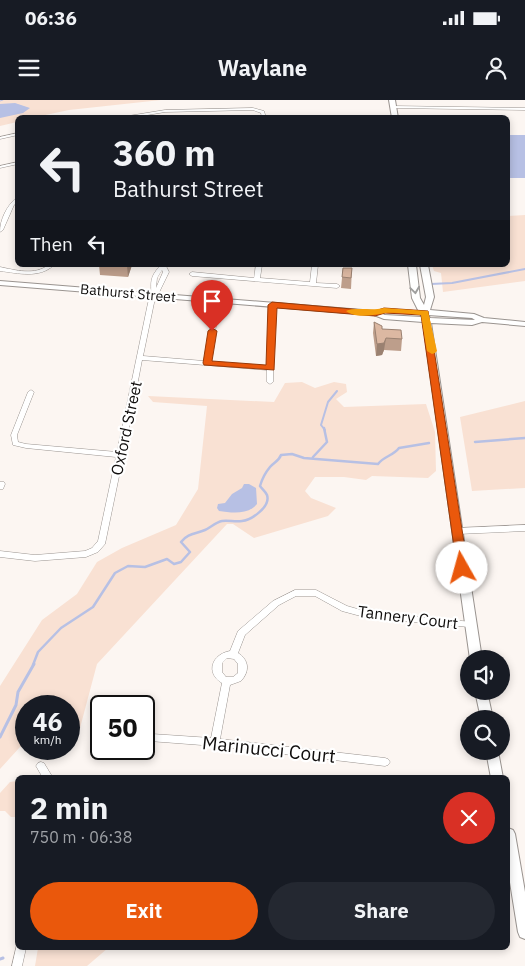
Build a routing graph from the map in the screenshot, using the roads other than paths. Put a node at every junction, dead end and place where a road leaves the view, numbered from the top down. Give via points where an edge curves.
1 (392, 100) edge
2 (393, 107) junction
3 (525, 108) edge
4 (205, 110) junction
5 (139, 115) edge
6 (205, 115) edge
7 (263, 115) edge
8 (394, 115) edge
9 (15, 135) edge
10 (0, 138) edge
11 (15, 164) edge
12 (0, 167) edge
13 (15, 202) edge
14 (0, 230) edge
15 (49, 267) edge
16 (161, 267) edge
17 (165, 267) edge
18 (259, 267) edge
19 (315, 267) edge
20 (412, 267) edge
21 (424, 267) edge
22 (0, 269) edge
23 (192, 274) dead end
24 (257, 279) junction
25 (0, 283) edge
26 (313, 284) junction
27 (337, 286) dead end
28 (154, 295) junction
29 (272, 305) junction
30 (215, 314) dead end
31 (426, 316) junction
32 (525, 324) edge
33 (141, 358) junction
34 (207, 363) junction
35 (270, 368) junction
36 (270, 382) dead end
37 (31, 392) dead end
38 (121, 455) junction
39 (525, 528) edge
40 (458, 531) junction
41 (0, 554) edge
42 (469, 624) junction
43 (474, 650) edge
44 (233, 656) junction
45 (227, 680) junction
46 (155, 738) edge
47 (214, 742) junction
48 (494, 760) edge
49 (385, 762) dead end
50 (41, 766) dead end
51 (47, 775) edge
52 (496, 775) edge
53 (510, 846) edge
54 (525, 932) edge
55 (21, 950) edge
56 (17, 966) edge

1 - 2 main road
2 - 3 street
2 - 8 main road
4 - 5 street
4 - 6 street
4 - 7 street via 261,110
9 - 10 street
11 - 12 street
13 - 14 street
15 - 22 street via 35,273
16 - 28 street via 156,271 152,285
17 - 28 street via 161,288
18 - 24 street
19 - 26 street
20 -> 31 main road via 416,298
21 - 31 main road via 430,297
23 - 24 street via 201,272
24 - 26 street
25 - 28 main road, Bathurst Street
26 - 27 street
28 - 29 main road, Bathurst Street
28 - 33 street, Oxford Street
29 - 31 main road, Bathurst Street via 375,313 384,317
29 - 35 street
30 - 34 street
31 - 32 main road, Bathurst Street via 472,323 482,320
31 - 40 main road
33 - 34 street
33 - 38 street, Oxford Street
34 - 35 street
35 - 36 street
37 - 38 street via 14,435 15,443
38 - 41 street, Oxford Street via 102,542 95,550 86,554 35,558
39 - 40 street
40 - 42 main road
42 - 43 main road
42 - 44 street, Tannery Court via 368,615 345,609 316,593 295,593 276,603 241,633
44 - 45 street via 241,660 245,670 240,677
44 - 45 street via 216,664 216,672
45 - 47 street
46 - 47 street, Marinucci Court
47 - 49 street, Marinucci Court
48 - 52 main road
50 - 51 street
53 - 54 main road
55 - 56 street

